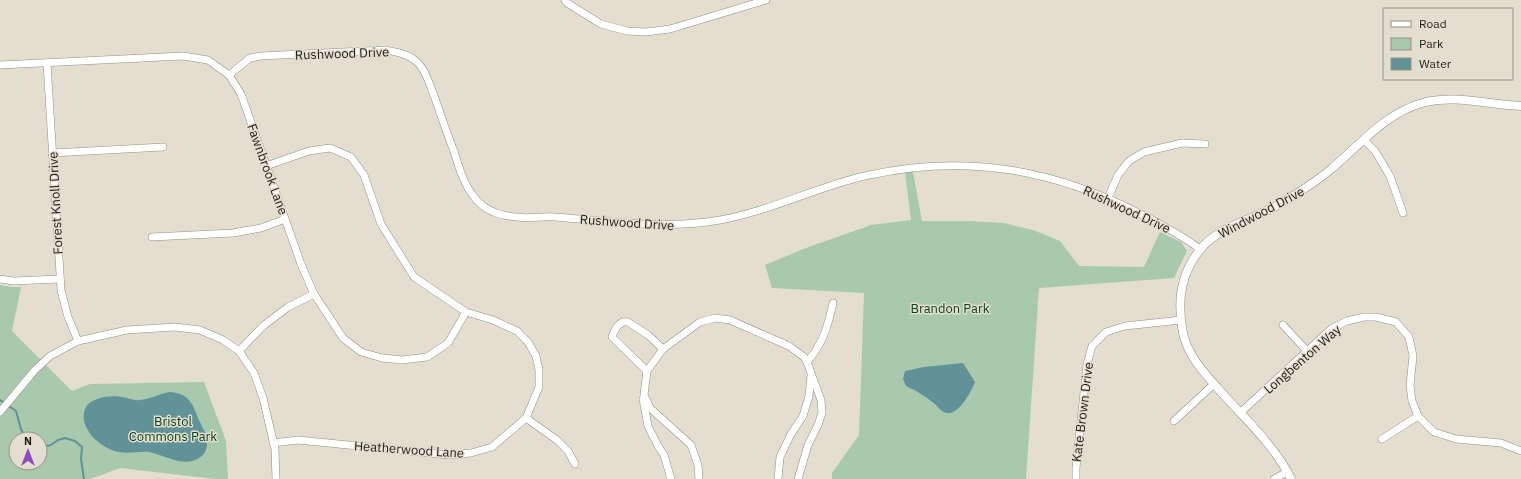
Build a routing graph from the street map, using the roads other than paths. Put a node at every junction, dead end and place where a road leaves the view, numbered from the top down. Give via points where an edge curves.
1 (565, 0) edge
2 (766, 0) edge
3 (47, 63) junction
4 (0, 65) edge
5 (229, 74) junction
6 (1521, 106) edge
7 (1364, 140) junction
8 (1205, 144) dead end
9 (163, 148) dead end
10 (52, 153) junction
11 (266, 166) junction
12 (1108, 198) junction
13 (1403, 213) dead end
14 (285, 219) junction
15 (152, 238) dead end
16 (1200, 249) junction
17 (0, 279) edge
18 (60, 279) junction
19 (314, 294) junction
20 (833, 303) dead end
21 (466, 312) junction
22 (1181, 320) junction
23 (1283, 325) dead end
24 (78, 341) junction
25 (663, 348) junction
26 (239, 351) junction
27 (1307, 351) junction
28 (807, 362) junction
29 (647, 372) junction
30 (811, 372) junction
31 (1214, 384) junction
32 (644, 395) junction
33 (0, 412) edge
34 (1240, 413) junction
35 (1418, 416) junction
36 (526, 418) junction
37 (1174, 421) dead end
38 (1382, 439) dead end
39 (274, 443) junction
40 (1521, 451) edge
41 (575, 464) dead end
42 (1289, 476) edge
43 (276, 479) edge
44 (671, 479) edge
45 (699, 479) edge
46 (778, 479) edge
47 (798, 479) edge
48 (1076, 479) edge
49 (1274, 479) edge

1 - 2 street via 600,24 626,31 646,32 670,29
3 - 4 street, Fawnbrook Lane
3 - 5 street, Fawnbrook Lane via 183,56 208,60
3 - 10 street, Forest Knoll Drive
5 - 11 street, Fawnbrook Lane via 241,94
5 - 12 street, Rushwood Drive via 250,58 262,56 385,50 403,53 418,63 428,78 463,180 476,200 496,213 520,218 551,216 654,226 717,221 759,211 867,175 940,166 986,167 1034,174
6 - 7 street, Windwood Drive via 1439,100 1423,103 1394,115
7 - 13 street via 1390,176
7 - 16 street, Windwood Drive via 1310,186 1275,207 1224,231
8 - 12 street via 1182,143 1144,152 1129,161 1118,175
9 - 10 street
10 - 18 street, Forest Knoll Drive
11 - 14 street, Fawnbrook Lane
11 - 21 street, Heatherwood Lane via 309,151 330,148 351,157 364,174 381,224 414,277
12 - 16 street, Rushwood Drive via 1176,232
14 - 15 street via 261,228 233,233
14 - 19 street, Fawnbrook Lane
16 - 22 street, Windwood Drive via 1187,270 1181,288
17 - 18 street
18 - 24 street, Forest Knoll Drive via 68,318
19 - 21 street, Fawnbrook Lane via 343,338 361,352 382,358 402,360 427,357 448,344
19 - 26 street via 288,307 263,326
20 - 28 street via 826,330
21 - 36 street, Heatherwood Lane via 517,331 528,342 536,356 539,387
22 - 31 street, Windwood Drive via 1188,350
22 - 48 street, Kate Brown Drive via 1125,326 1106,332 1092,346 1086,364
23 - 27 street
24 - 26 street via 127,330 175,327 200,330 223,340
24 - 33 street via 50,356
25 - 28 street via 700,322 715,318 730,320 789,346
25 - 29 street
25 - 29 street via 628,322 619,324 612,337
26 - 39 street via 254,372
27 - 34 street, Longbenton Way
27 - 35 street, Longbenton Way via 1331,329 1347,321 1376,317 1396,322 1409,337 1413,356 1410,385 1412,401
28 - 30 street
29 - 32 street
30 - 46 street via 809,396 803,416 780,457
30 - 47 street via 821,400 822,413 808,445
31 - 34 street, Windwood Drive
31 - 37 street
32 - 44 street via 648,426 664,454
32 - 45 street via 650,408 691,445 698,465
34 - 42 street, Windwood Drive via 1267,443
35 - 38 street
35 - 40 street, Longbenton Way via 1434,432 1442,435 1456,439 1501,443
36 - 39 street, Heatherwood Lane via 492,447 471,453 449,454 298,440
36 - 41 street via 568,450
39 - 43 street
42 - 49 street

